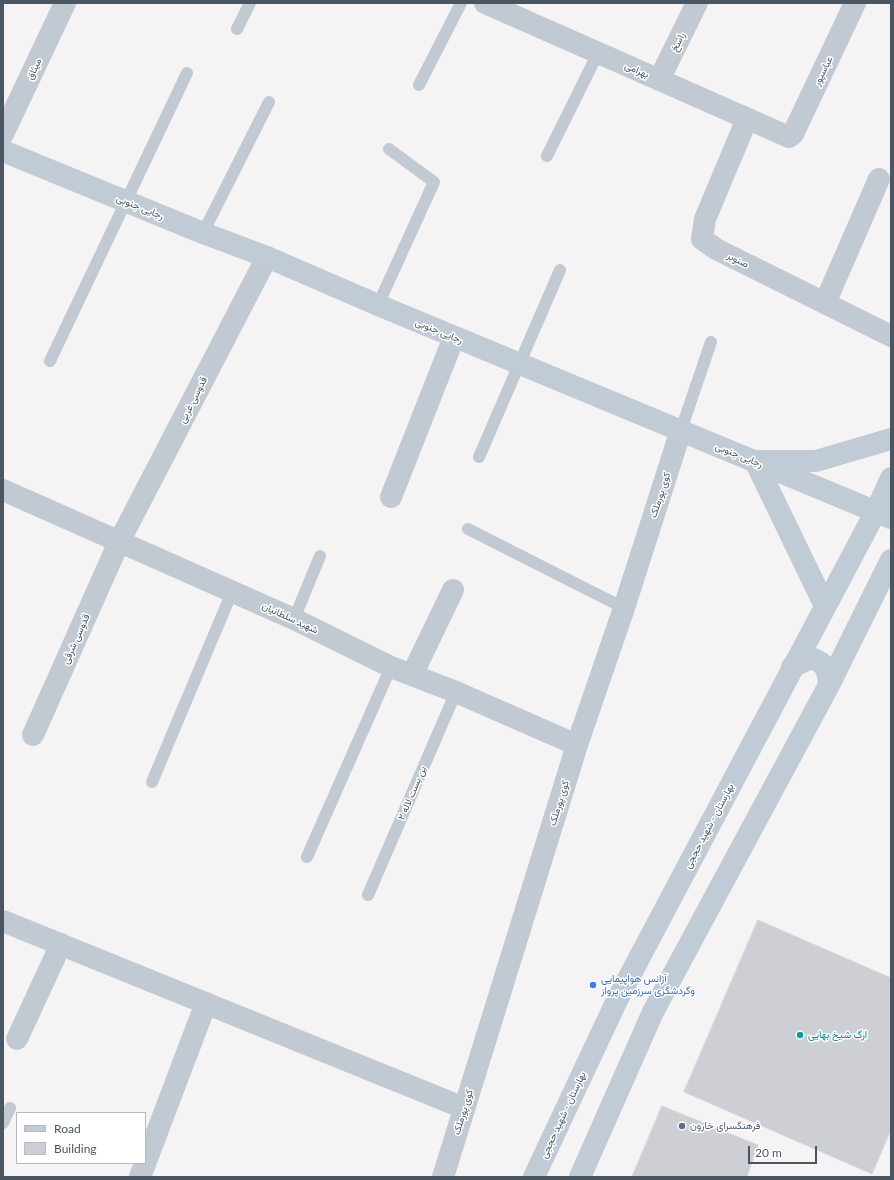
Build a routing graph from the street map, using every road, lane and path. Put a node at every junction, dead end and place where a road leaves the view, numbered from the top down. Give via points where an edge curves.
1 (65, 3) edge
2 (250, 3) edge
3 (461, 3) edge
4 (485, 3) edge
5 (697, 3) edge
6 (855, 3) edge
7 (238, 29) dead end
8 (598, 53) junction
9 (187, 73) dead end
10 (660, 80) junction
11 (419, 85) dead end
12 (269, 102) dead end
13 (747, 119) junction
14 (3, 134) edge
15 (789, 137) joint
16 (389, 149) dead end
17 (3, 151) edge
18 (547, 156) dead end
19 (879, 179) dead end
20 (127, 202) junction
21 (203, 233) junction
22 (267, 258) junction
23 (560, 270) dead end
24 (825, 303) junction
25 (378, 306) junction
26 (891, 336) edge
27 (454, 337) junction
28 (712, 342) dead end
29 (50, 361) dead end
30 (520, 364) junction
31 (680, 430) junction
32 (891, 439) edge
33 (479, 457) dead end
34 (755, 461) junction
35 (891, 478) edge
36 (3, 490) edge
37 (391, 497) dead end
38 (884, 514) edge
39 (468, 529) dead end
40 (119, 542) junction
41 (320, 556) dead end
42 (891, 560) edge
43 (883, 589) edge
44 (453, 590) dead end
45 (232, 592) junction
46 (825, 606) junction
47 (624, 608) junction
48 (294, 619) junction
49 (391, 667) junction
50 (792, 667) junction
51 (412, 675) junction
52 (829, 685) junction
53 (456, 692) junction
54 (33, 736) dead end
55 (577, 745) junction
56 (152, 782) dead end
57 (307, 857) dead end
58 (368, 895) dead end
59 (3, 921) edge
60 (61, 944) junction
61 (206, 1003) junction
62 (17, 1039) dead end
63 (10, 1108) dead end
64 (464, 1108) junction
65 (3, 1123) edge
66 (146, 1161) edge
67 (145, 1164) edge
68 (140, 1177) edge
69 (444, 1177) edge
70 (534, 1177) edge
71 (580, 1177) edge

1 - 14 street, میثاق
2 - 7 lane
3 - 11 lane
4 - 8 street, بهرامی
5 - 10 street, راسخ
6 - 15 street, عباسپور via 793,134
8 - 10 street, بهرامی
8 - 18 lane
9 - 20 lane
10 - 13 street, بهرامی
12 - 21 lane
13 - 15 street, بهرامی
13 - 24 street, صنوبر via 705,219 702,239 716,249
16 - 25 lane via 434,182
17 - 20 main road, رجایی جنوبی
19 - 24 street
20 - 21 main road, رجایی جنوبی
20 - 29 lane
21 - 22 main road, رجایی جنوبی
22 - 25 main road, رجایی جنوبی
22 - 40 street, قدوسی غربی
23 - 30 lane
24 - 26 street, صنوبر
25 - 27 main road, رجایی جنوبی
27 - 30 main road, رجایی جنوبی
27 - 37 street
28 - 31 lane
30 - 31 main road, رجایی جنوبی
30 - 33 lane
31 - 34 main road, رجایی جنوبی
31 - 47 street, کوی پورملک
32 - 34 main road via 816,461
34 - 38 main road, رجایی جنوبی
34 - 46 main road
35 - 38 main road, بهارستان - شهید حججی
36 - 40 street, شهید سلطانیان
38 - 46 main road, بهارستان - شهید حججی
39 - 47 lane
40 - 45 street, شهید سلطانیان
40 - 54 street, قدوسی شرقی
41 - 48 lane
42 - 43 main road
43 - 52 main road
44 - 51 street
45 - 48 street, شهید سلطانیان
45 - 56 lane
46 - 50 main road, بهارستان - شهید حججی
47 - 55 street, کوی پورملک
48 - 49 street, شهید سلطانیان
49 - 51 street, شهید سلطانیان
49 - 57 lane
50 - 52 main road via 811,658 819,661 829,674
50 - 70 main road, بهارستان - شهید حججی via 618,998
51 - 53 street, شهید سلطانیان
52 - 71 main road via 653,1012
53 - 55 street, شهید سلطانیان
53 - 58 lane, بن بست لاله ۲
55 - 64 street, کوی پورملک
59 - 60 street
60 - 61 street
60 - 62 street
61 - 64 street
61 - 66 street
63 - 65 lane
64 - 69 street, کوی پورملک
67 - 68 street

